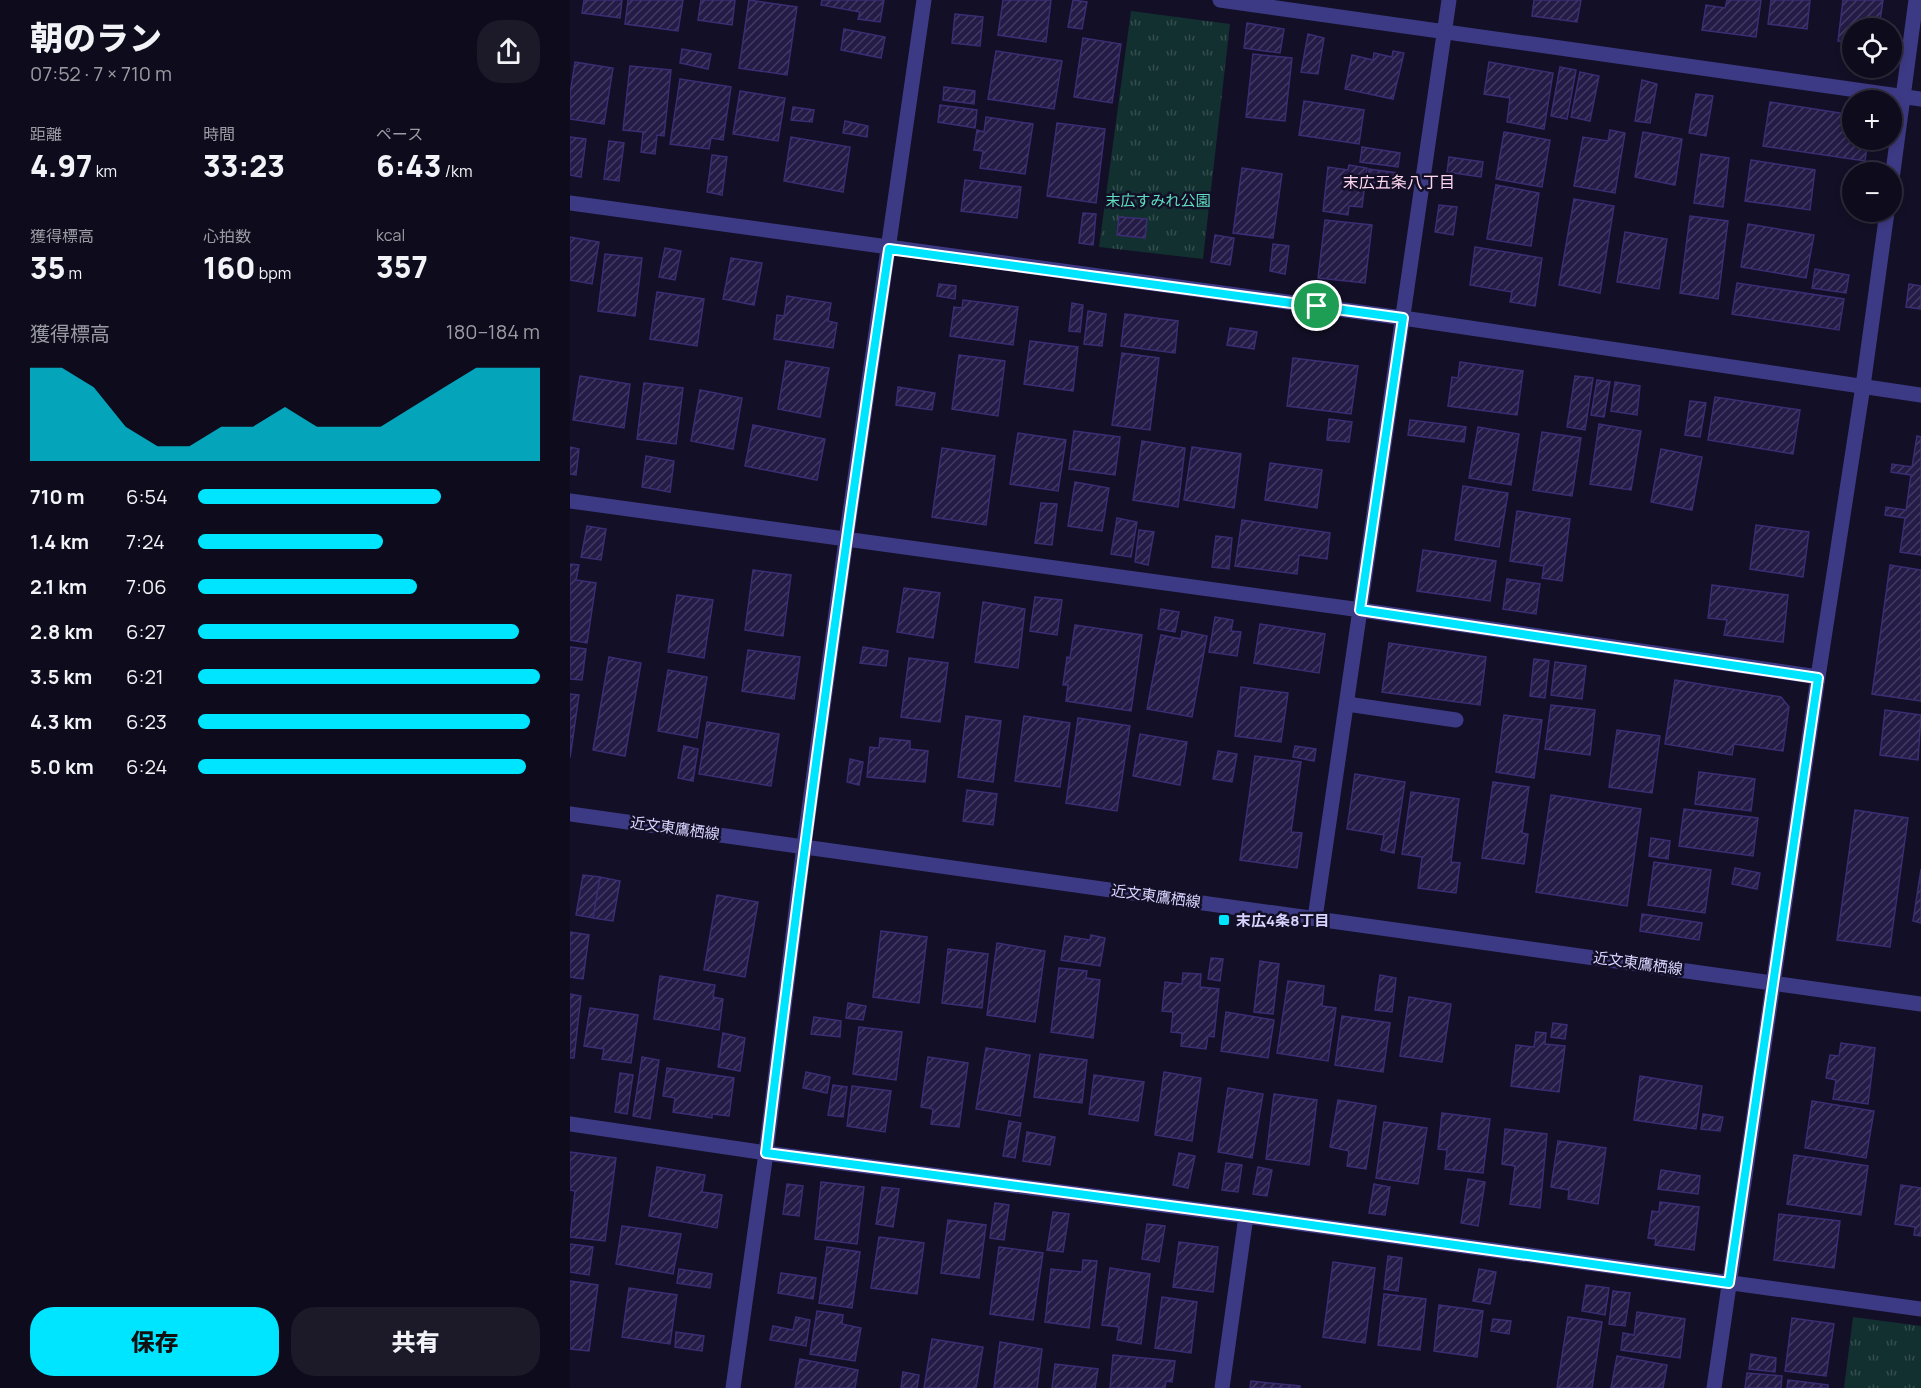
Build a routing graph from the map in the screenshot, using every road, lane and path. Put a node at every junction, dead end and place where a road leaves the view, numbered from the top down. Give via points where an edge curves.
1 (924, 0) edge
2 (1220, 0) edge
3 (1449, 0) edge
4 (1916, 0) edge
5 (1444, 33) junction
6 (1903, 97) junction
7 (1921, 99) edge
8 (1894, 162) edge
9 (570, 203) edge
10 (1886, 222) edge
11 (889, 249) junction
12 (1403, 318) junction
13 (1863, 386) junction
14 (1921, 395) edge
15 (570, 501) edge
16 (846, 540) junction
17 (1360, 610) junction
18 (1818, 678) junction
19 (1347, 704) junction
20 (1456, 720) dead end
21 (570, 814) edge
22 (804, 846) junction
23 (1315, 918) junction
24 (1773, 982) junction
25 (1921, 1004) edge
26 (570, 1124) edge
27 (766, 1153) junction
28 (1246, 1216) junction
29 (1729, 1283) junction
30 (1921, 1309) edge
31 (733, 1388) edge
32 (1222, 1388) edge
33 (1714, 1388) edge

1 - 11 street
2 - 5 street
3 - 5 street
4 - 6 street
5 - 6 street
5 - 12 street
6 - 7 street
6 - 8 street
9 - 11 street
10 - 13 street
11 - 12 street
11 - 16 street
12 - 13 street
12 - 17 street
13 - 14 street
13 - 18 street
15 - 16 street
16 - 17 street
16 - 22 street
17 - 18 street
17 - 19 street
18 - 24 street
19 - 20 street
19 - 23 street
21 - 22 street, 近文東鷹栖線
22 - 23 street, 近文東鷹栖線
22 - 27 street
23 - 24 street, 近文東鷹栖線
24 - 25 street, 近文東鷹栖線
24 - 29 street
26 - 27 street
27 - 28 street
27 - 31 street
28 - 29 street
28 - 32 street
29 - 30 street
29 - 33 street

